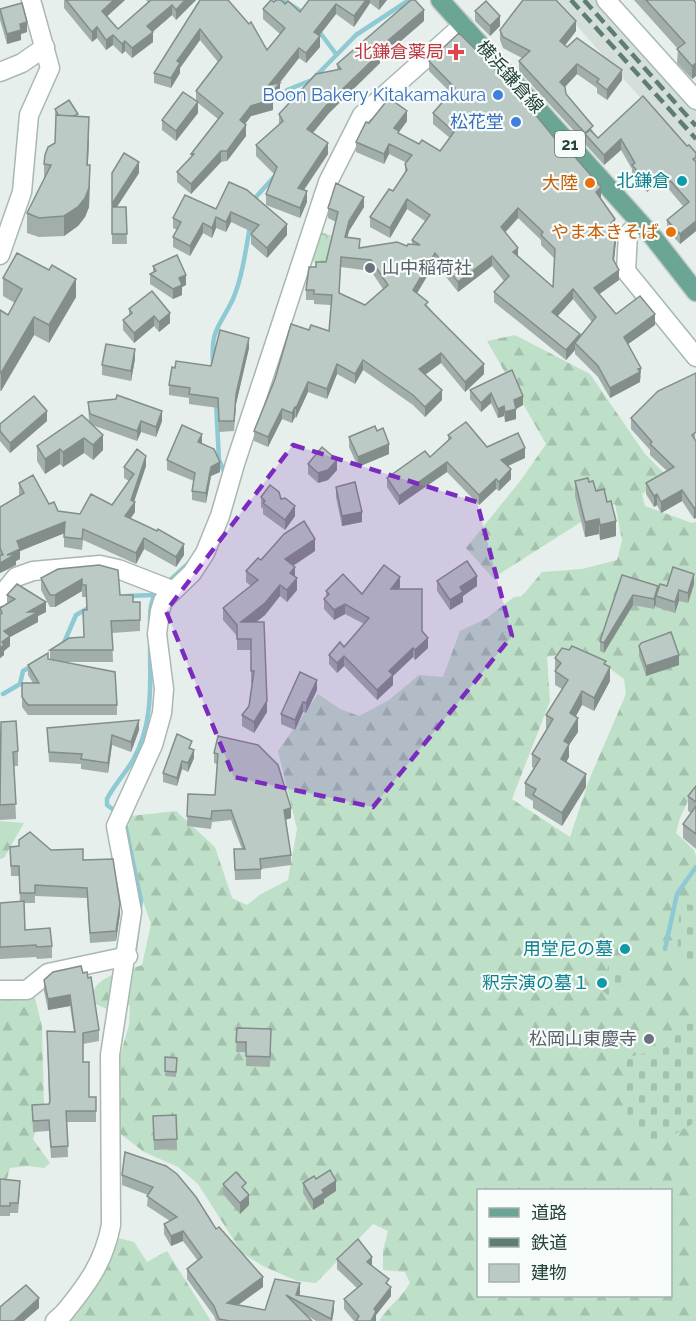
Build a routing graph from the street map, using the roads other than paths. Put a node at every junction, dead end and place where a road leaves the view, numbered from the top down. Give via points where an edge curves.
1 (31, 0) edge
2 (440, 0) edge
3 (606, 0) edge
4 (463, 25) junction
5 (45, 47) junction
6 (0, 72) edge
7 (696, 100) edge
8 (640, 223) junction
9 (0, 255) edge
10 (696, 292) edge
11 (696, 357) edge
12 (172, 590) junction
13 (0, 597) edge
14 (128, 956) junction
15 (0, 990) edge
16 (59, 1317) edge

1 - 5 street
2 - 4 main road, 横浜鎌倉線 / 21
3 - 7 street
4 - 8 main road, 横浜鎌倉線 / 21
4 - 12 street via 362,116 328,182 220,516 205,554 192,573
5 - 6 street
5 - 9 street via 50,68 28,115 22,192
8 - 10 main road, 横浜鎌倉線 / 21
8 - 11 street via 628,234 626,271
12 - 13 street via 100,565 33,571 16,577
12 - 14 street via 163,601 158,625 164,689 159,726 116,826 132,912
14 - 15 street via 48,973 27,990
14 - 16 street via 110,1055 108,1241 92,1276

